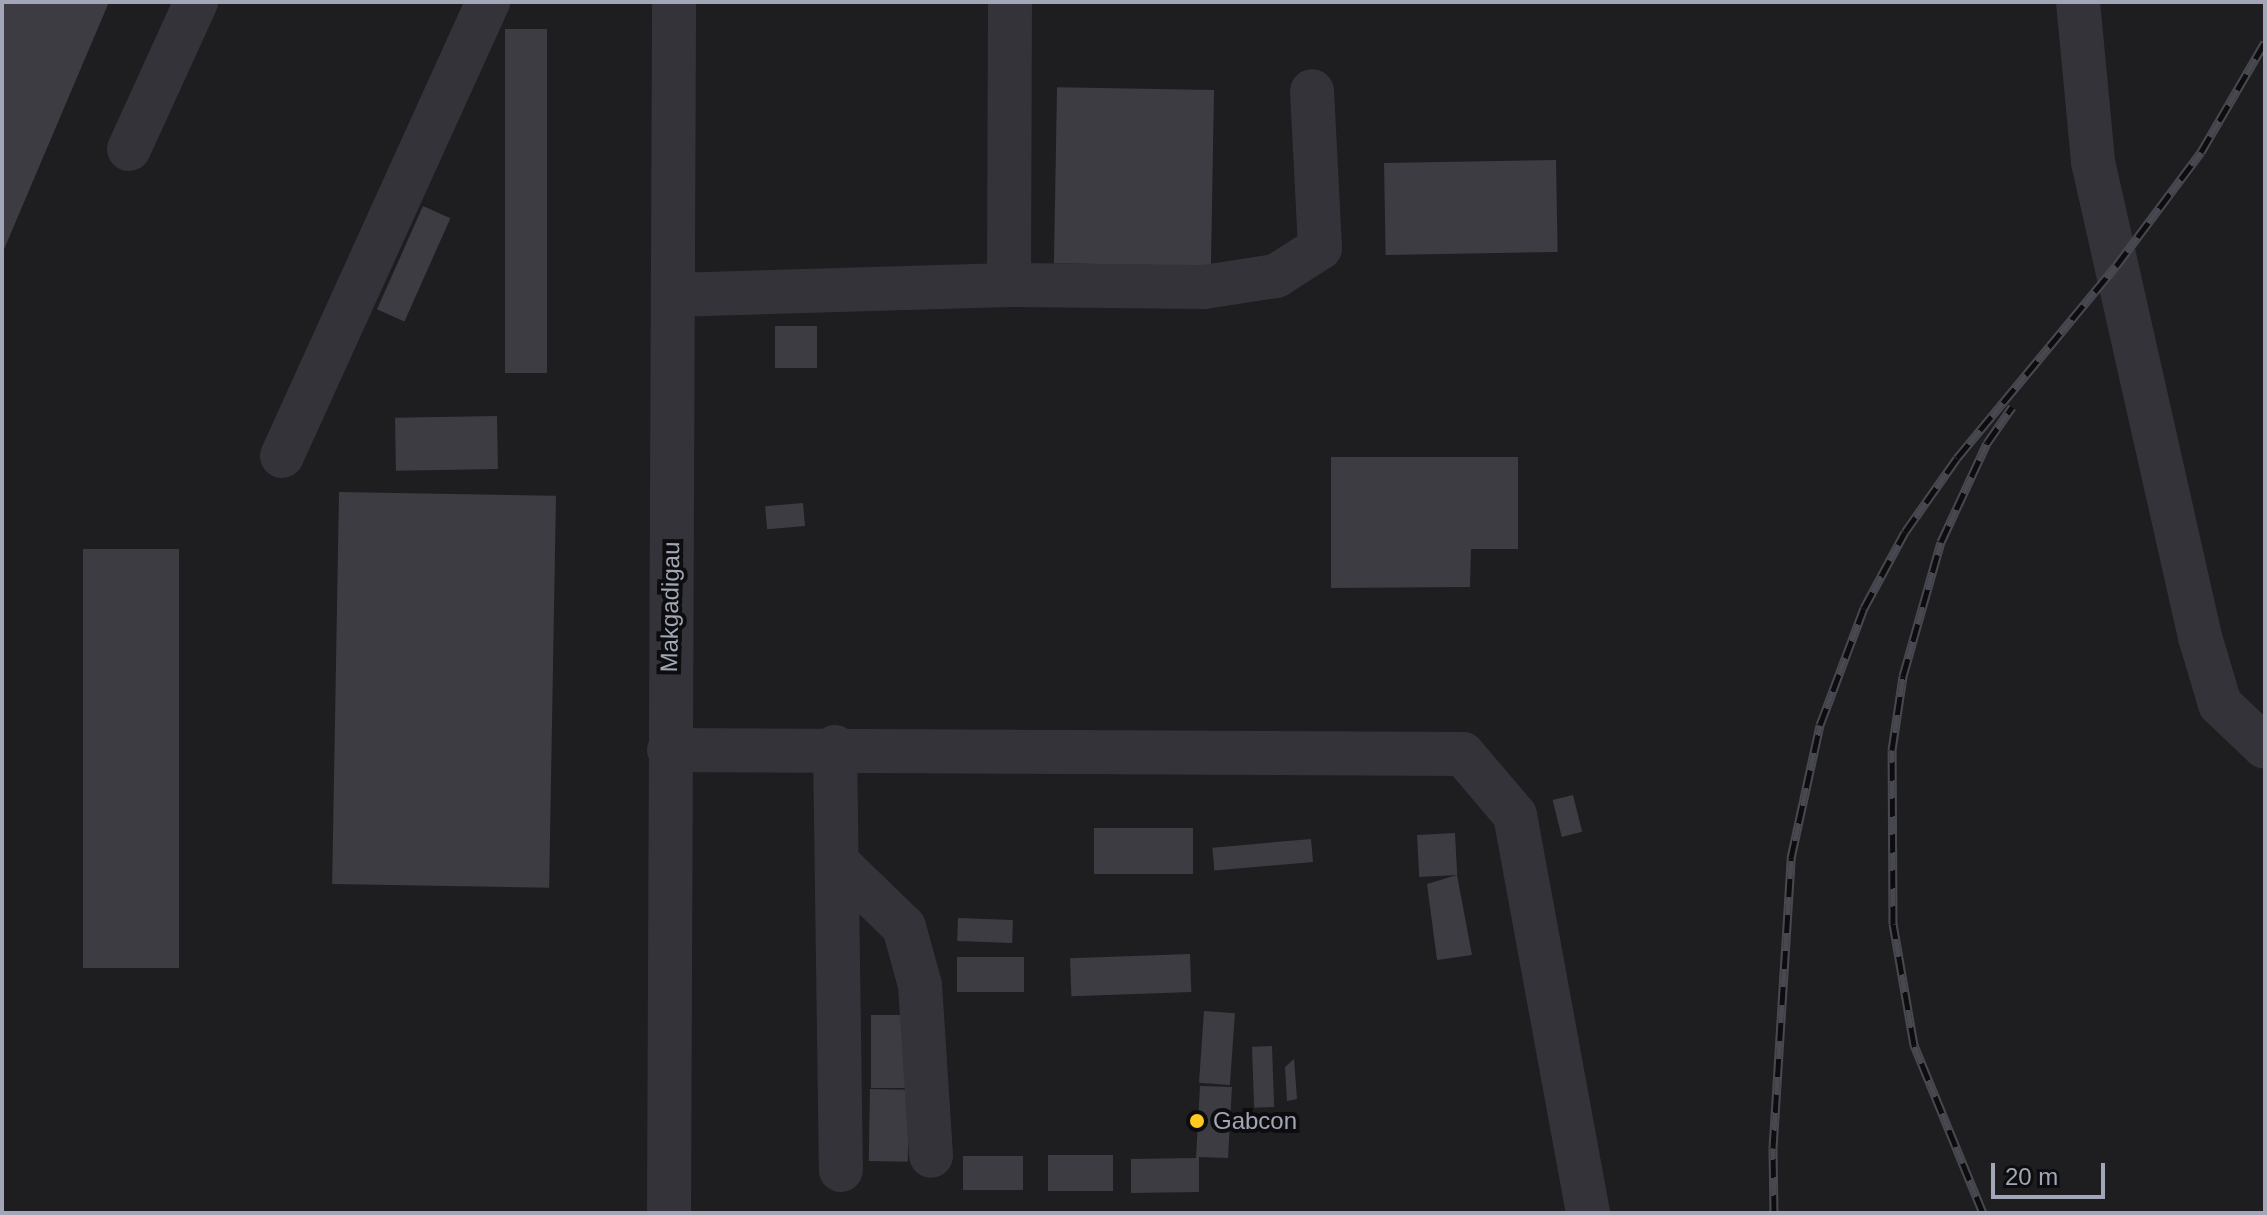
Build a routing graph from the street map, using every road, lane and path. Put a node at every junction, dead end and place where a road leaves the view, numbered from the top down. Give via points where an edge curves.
1 (196, 2) edge
2 (488, 2) edge
3 (674, 2) edge
4 (1010, 2) edge
5 (2078, 2) edge
6 (1312, 91) dead end
7 (129, 149) dead end
8 (1009, 285) junction
9 (673, 295) junction
10 (282, 456) dead end
11 (835, 747) junction
12 (2265, 747) edge
13 (669, 750) junction
14 (837, 862) junction
15 (931, 1156) dead end
16 (841, 1170) dead end
17 (669, 1213) edge
18 (1588, 1213) edge

1 - 7 street
2 - 10 street
3 - 9 street, Makgadigau
4 - 8 street
5 - 12 street via 2093,162 2200,637 2220,704
6 - 8 street via 1320,248 1276,276 1204,287
8 - 9 street
9 - 13 street, Makgadigau
11 - 13 street
11 - 14 street
11 - 18 street via 1463,754 1515,815
13 - 17 street, Makgadigau
14 - 15 street via 904,927 920,985
14 - 16 street

